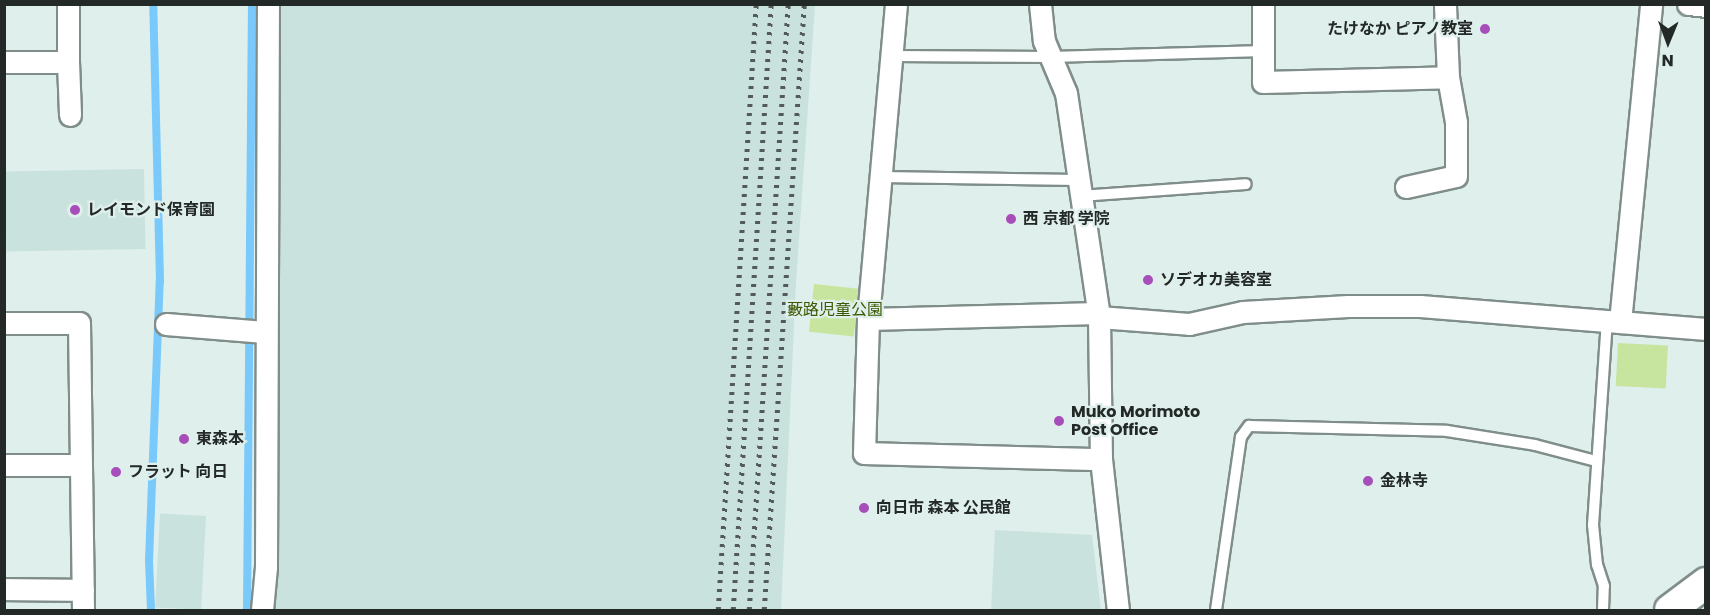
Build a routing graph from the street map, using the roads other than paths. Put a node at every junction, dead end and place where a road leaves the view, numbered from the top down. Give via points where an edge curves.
1 (68, 4) edge
2 (268, 4) edge
3 (896, 4) edge
4 (1040, 4) edge
5 (1263, 4) edge
6 (1445, 4) edge
7 (1651, 4) edge
8 (1688, 4) edge
9 (1706, 6) edge
10 (1264, 51) junction
11 (892, 56) junction
12 (1050, 57) junction
13 (4, 62) edge
14 (68, 62) junction
15 (1448, 76) junction
16 (70, 115) dead end
17 (881, 177) junction
18 (1246, 184) dead end
19 (1406, 187) dead end
20 (1079, 188) junction
21 (1098, 315) junction
22 (868, 319) junction
23 (1614, 322) junction
24 (4, 324) edge
25 (166, 324) dead end
26 (1706, 329) edge
27 (265, 332) junction
28 (1101, 459) junction
29 (1596, 461) junction
30 (4, 465) edge
31 (81, 465) junction
32 (1706, 583) edge
33 (4, 589) edge
34 (83, 600) edge
35 (262, 610) edge
36 (1118, 610) edge
37 (1216, 610) edge
38 (1603, 610) edge
39 (1671, 610) edge

1 - 14 street
2 - 27 street
3 - 11 street
4 - 12 street
5 - 10 street
6 - 15 street
7 - 23 street
8 - 9 street
10 - 12 lane
10 - 15 street via 1263,82
11 - 12 lane
11 - 17 street
12 - 20 street via 1066,93
13 - 14 street
14 - 16 street
15 - 19 street via 1456,122 1456,176
17 - 20 lane
17 - 22 street
18 - 20 lane
20 - 21 street
21 - 22 street
21 - 23 street via 1189,324 1243,312 1420,306
21 - 28 street
22 - 28 street via 864,453
23 - 26 street
23 - 29 lane
24 - 31 street via 79,323
25 - 27 street
27 - 35 street via 266,567
28 - 36 street
29 - 37 lane via 1535,445 1447,431 1249,426 1241,438
29 - 38 lane via 1593,525 1597,565 1604,586
30 - 31 street
31 - 34 street
32 - 39 main road
33 - 34 street

